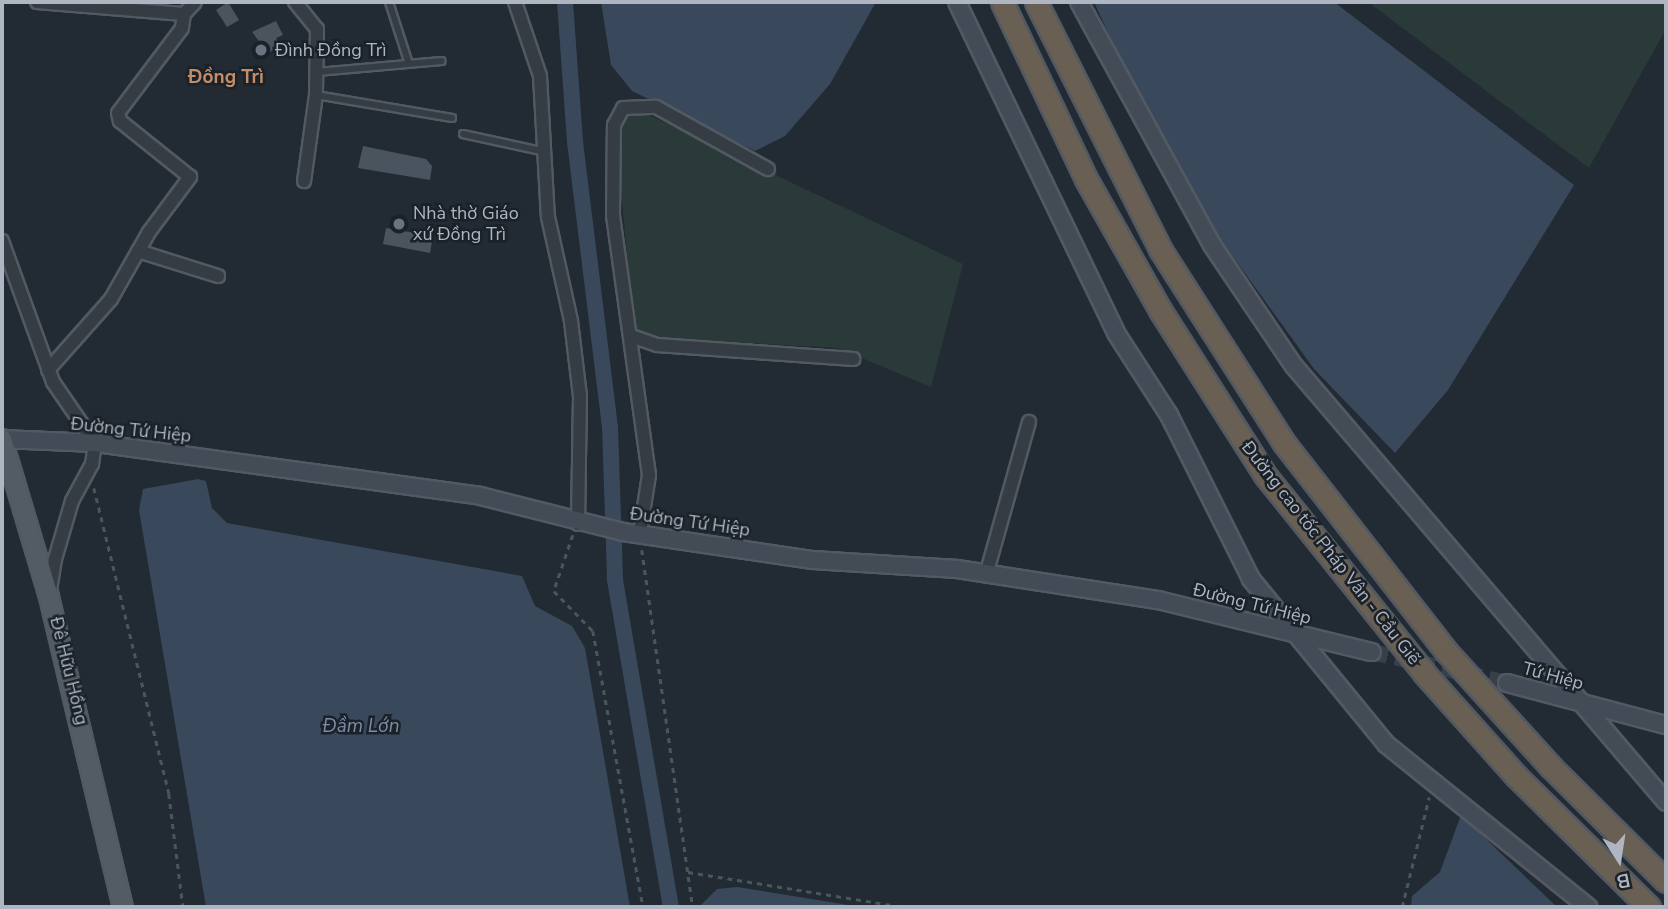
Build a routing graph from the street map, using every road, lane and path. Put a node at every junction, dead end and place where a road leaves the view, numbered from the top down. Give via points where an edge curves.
1 (37, 2) edge
2 (195, 2) edge
3 (295, 2) edge
4 (389, 2) edge
5 (515, 2) edge
6 (957, 2) edge
7 (1002, 2) edge
8 (1036, 2) edge
9 (1079, 2) edge
10 (91, 5) edge
11 (184, 14) junction
12 (408, 61) junction
13 (442, 61) dead end
14 (317, 72) junction
15 (316, 95) junction
16 (452, 118) dead end
17 (463, 134) dead end
18 (541, 151) junction
19 (768, 169) dead end
20 (304, 181) dead end
21 (2, 241) edge
22 (138, 251) junction
23 (218, 276) dead end
24 (631, 336) junction
25 (854, 359) dead end
26 (48, 370) junction
27 (1029, 422) dead end
28 (2, 439) edge
29 (94, 443) junction
30 (92, 464) junction
31 (583, 525) junction
32 (640, 533) junction
33 (986, 575) junction
34 (49, 597) junction
35 (1296, 635) junction
36 (1372, 652) tunnel mouth
37 (1507, 683) tunnel mouth
38 (1589, 706) junction
39 (1666, 725) edge
40 (1432, 783) junction
41 (1666, 802) edge
42 (688, 872) junction
43 (1666, 881) edge
44 (123, 907) edge
45 (183, 907) edge
46 (643, 907) edge
47 (693, 907) edge
48 (905, 907) edge
49 (1402, 907) edge
50 (1588, 907) edge
51 (1649, 907) edge

1 - 10 street
2 - 11 street
3 - 14 street via 317,29
4 - 12 lane
5 - 18 street via 540,76
6 - 35 street via 1116,333 1169,415 1251,579
7 - 51 highway, Đường cao tốc Pháp Vân - Cầu Giẽ via 1086,179 1160,310 1265,475 1424,673 1516,776
8 - 43 highway, Đường cao tốc Pháp Vân - Cầu Giẽ via 1160,249 1284,443 1445,650 1550,766
9 - 38 street via 1212,245 1294,366
10 - 11 street
11 - 22 street via 182,28 118,113 120,121 190,177
12 - 13 lane
12 - 14 lane
14 - 15 street
15 - 16 lane
15 - 20 street
17 - 18 lane
18 - 31 street via 580,396
19 - 24 street via 656,107 622,107 614,125 610,180
21 - 26 street
22 - 23 street
22 - 26 street via 111,299
24 - 25 street via 657,345
24 - 32 street via 649,475
26 - 29 street
27 - 33 street
28 - 29 street, Đường Tứ Hiệp
28 - 34 main road, Đê Hữu Hồng
29 - 30 street
29 - 31 street, Đường Tứ Hiệp via 481,496
30 - 34 street via 72,501
30 - 45 path via 97,511 169,794
31 - 32 street, Đường Tứ Hiệp
31 - 46 path via 559,563 554,592 558,602 589,621 593,632
32 - 33 street, Đường Tứ Hiệp via 813,560
32 - 42 path
33 - 35 street, Đường Tứ Hiệp via 1158,600
34 - 44 main road, Đê Hữu Hồng
35 - 36 street, Đường Tứ Hiệp
35 - 40 street via 1359,715
37 - 38 street, Tứ Hiệp
38 - 39 street
38 - 41 street
40 - 49 path
40 - 50 street
42 - 47 path
42 - 48 path

